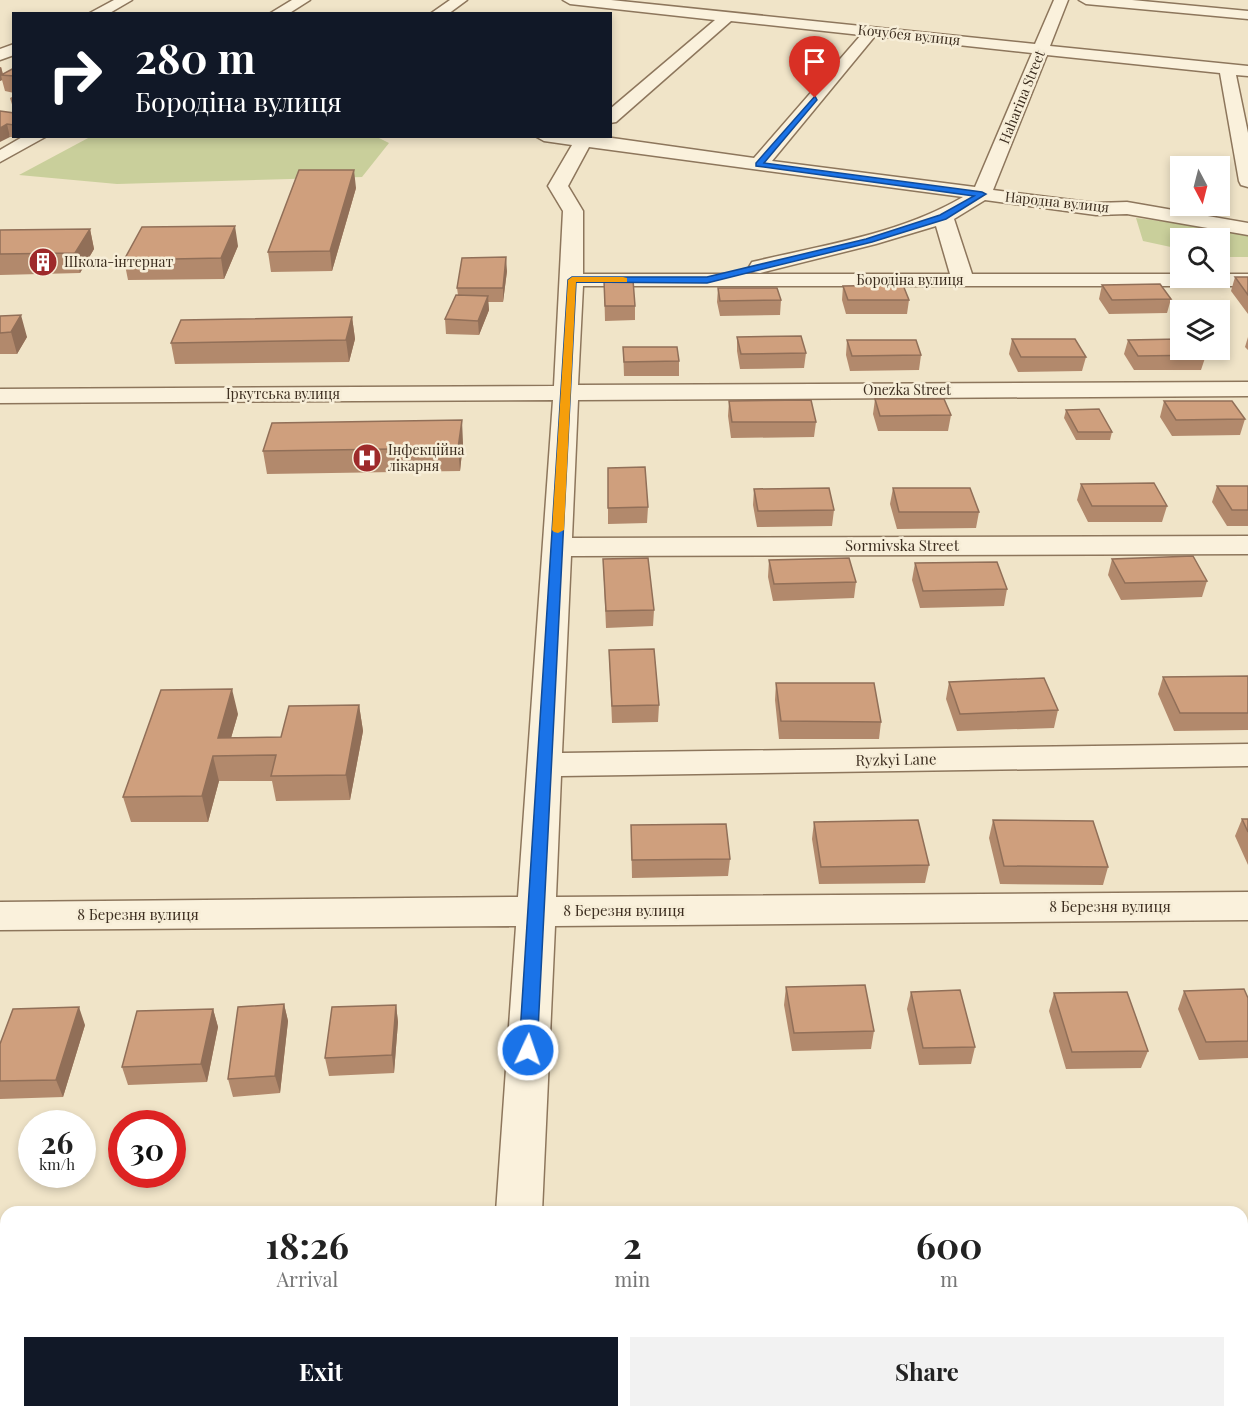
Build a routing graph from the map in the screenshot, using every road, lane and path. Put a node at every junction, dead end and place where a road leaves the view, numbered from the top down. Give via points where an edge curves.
1 (125, 0) edge
2 (303, 0) edge
3 (460, 0) edge
4 (570, 0) edge
5 (1061, 0) edge
6 (1086, 0) edge
7 (599, 3) junction
8 (99, 12) edge
9 (280, 12) edge
10 (440, 12) edge
11 (586, 12) edge
12 (1248, 15) edge
13 (728, 16) junction
14 (872, 31) junction
15 (1041, 49) junction
16 (1227, 68) junction
17 (1248, 70) edge
18 (612, 116) edge
19 (34, 138) edge
20 (586, 139) edge
21 (0, 157) edge
22 (758, 165) junction
23 (1248, 181) edge
24 (982, 194) junction
25 (943, 217) junction
26 (1248, 229) edge
27 (572, 280) junction
28 (707, 280) junction
29 (963, 280) junction
30 (1248, 280) edge
31 (1248, 389) edge
32 (566, 392) junction
33 (0, 396) edge
34 (1248, 545) edge
35 (557, 547) junction
36 (1248, 755) edge
37 (544, 765) junction
38 (1248, 906) edge
39 (536, 912) junction
40 (0, 916) edge
41 (519, 1206) edge

1 - 8 street
2 - 9 street
3 - 10 street
4 - 7 street, Кочубея вулиця
5 - 15 street, Haharina Street
6 - 12 street
7 - 11 street
7 - 13 street, Кочубея вулиця
13 - 14 street, Кочубея вулиця
13 - 18 street
14 - 15 street, Кочубея вулиця
14 - 22 street
15 - 16 street, Кочубея вулиця
15 - 24 street, Haharina Street
16 - 17 street, Кочубея вулиця
16 - 23 street
19 - 21 street
20 - 22 street, Народна вулиця
20 - 27 street via 558,186 573,211
22 - 24 street, Народна вулиця
24 - 25 street
24 - 26 street, Народна вулиця via 1096,209 1127,208
25 - 28 street via 869,240
25 - 29 street
27 - 28 street, Бородіна вулиця
27 - 32 street
28 - 29 street, Бородіна вулиця
29 - 30 street, Бородіна вулиця
31 - 32 street, Onezka Street
32 - 33 street, Іркутська вулиця
32 - 35 street
34 - 35 street, Sormivska Street
35 - 37 street
36 - 37 street, Ryzkyi Lane
37 - 39 street
38 - 39 street, 8 Березня вулиця
39 - 40 street, 8 Березня вулиця
39 - 41 street

